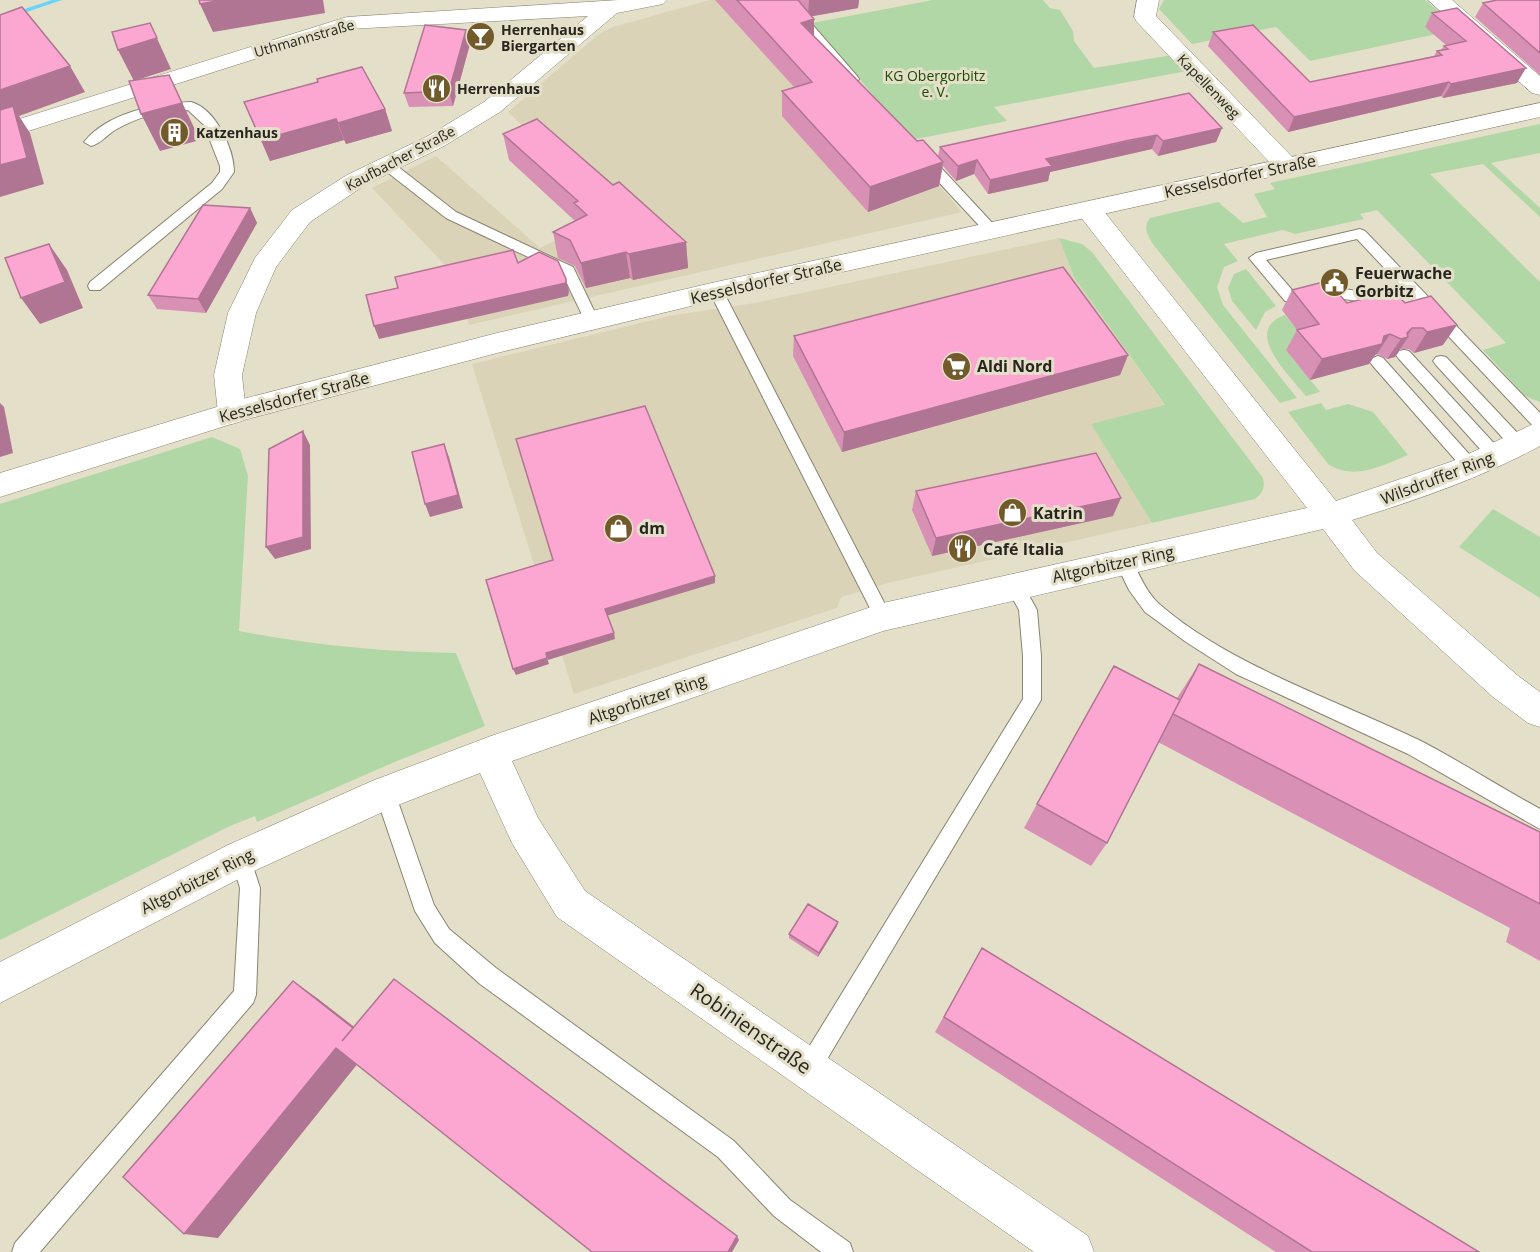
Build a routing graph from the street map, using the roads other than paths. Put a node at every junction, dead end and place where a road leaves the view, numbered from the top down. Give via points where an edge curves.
1 (344, 0) edge
2 (656, 0) edge
3 (785, 0) edge
4 (1148, 0) edge
5 (1439, 0) edge
6 (610, 8) junction
7 (347, 23) junction
8 (1540, 88) edge
9 (863, 90) edge
10 (1540, 110) edge
11 (0, 133) edge
12 (91, 142) dead end
13 (915, 149) edge
14 (387, 165) junction
15 (1287, 166) junction
16 (1089, 210) junction
17 (992, 231) junction
18 (95, 286) dead end
19 (716, 291) junction
20 (1429, 307) junction
21 (592, 321) junction
22 (1404, 355) edge
23 (1441, 361) dead end
24 (1378, 362) edge
25 (232, 413) junction
26 (1540, 423) edge
27 (1506, 450) edge
28 (0, 485) edge
29 (1330, 515) junction
30 (1124, 561) junction
31 (1015, 586) junction
32 (883, 618) junction
33 (1540, 712) edge
34 (491, 752) junction
35 (385, 794) junction
36 (1540, 820) edge
37 (241, 858) junction
38 (0, 984) edge
39 (809, 1068) junction
40 (24, 1252) edge
41 (841, 1252) edge
42 (1072, 1252) edge

1 - 7 street
2 - 6 street, Uthmannstraße
3 - 9 lane
4 - 15 street, Kapellenweg via 1145,17
5 - 8 street
6 - 7 street, Uthmannstraße
6 - 14 street, Kaufbacher Straße via 492,107
7 - 11 street, Uthmannstraße
10 - 15 street, Kesselsdorfer Straße
12 - 18 lane via 106,127 122,121 164,108 191,106 214,131 227,166 217,186
13 - 17 lane
14 - 21 lane via 451,215 568,270
14 - 25 street, Kaufbacher Straße via 301,216 264,264 242,314 228,375
15 - 16 street, Kesselsdorfer Straße
16 - 17 street, Kesselsdorfer Straße
16 - 29 street
17 - 19 street, Kesselsdorfer Straße
19 - 21 street, Kesselsdorfer Straße
19 - 32 lane
20 - 20 lane via 1360,234 1256,258 1290,297 1317,290
20 - 26 lane
21 - 25 street, Kesselsdorfer Straße
22 - 27 lane
23 - 27 lane
24 - 27 lane
25 - 28 street, Kesselsdorfer Straße
27 - 29 street, Wilsdruffer Ring via 1388,498
29 - 30 street, Altgorbitzer Ring
29 - 33 street via 1383,578
30 - 31 street, Altgorbitzer Ring
30 - 36 lane via 1151,607 1192,637 1243,668 1415,748
31 - 32 street, Altgorbitzer Ring
31 - 39 lane via 1028,610 1032,700
32 - 34 street, Altgorbitzer Ring
34 - 35 street, Altgorbitzer Ring
34 - 39 street, Robinienstraße via 502,786 532,847 571,904
35 - 37 street, Altgorbitzer Ring
35 - 41 lane via 425,911 442,936 488,976 726,1149 782,1208
37 - 38 street, Altgorbitzer Ring
37 - 40 lane via 250,888 245,994
39 - 42 street, Robinienstraße

